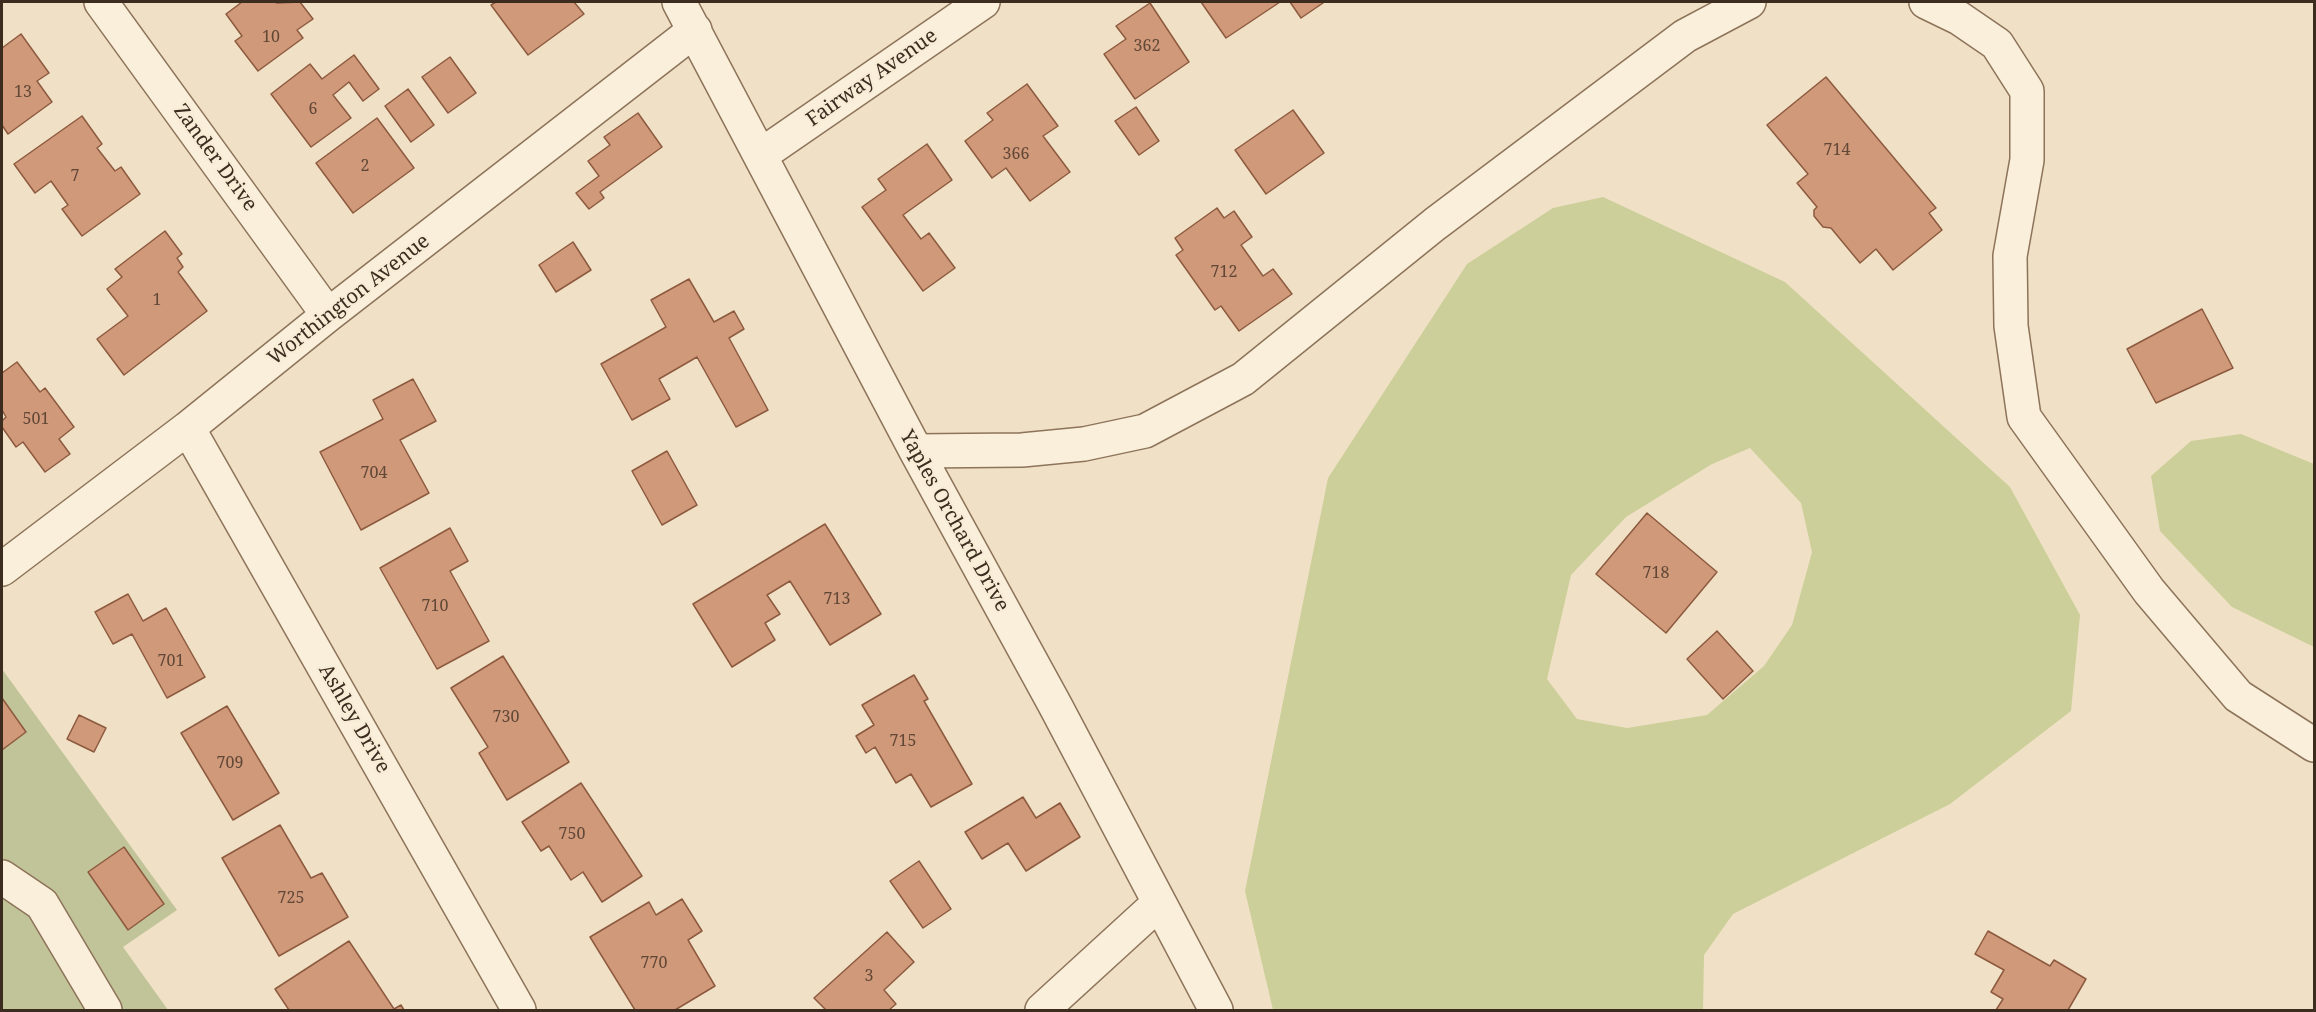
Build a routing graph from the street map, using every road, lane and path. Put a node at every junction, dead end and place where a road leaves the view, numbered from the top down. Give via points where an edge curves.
1 (101, 2) edge
2 (679, 2) edge
3 (983, 2) edge
4 (1749, 2) edge
5 (1926, 2) edge
6 (695, 30) junction
7 (761, 155) junction
8 (328, 315) junction
9 (188, 428) junction
10 (916, 451) junction
11 (2, 569) edge
12 (2314, 745) edge
13 (2, 877) edge
14 (1158, 904) junction
15 (105, 1011) edge
16 (519, 1011) edge
17 (1042, 1011) edge
18 (1216, 1011) edge

1 - 8 street, Zander Drive
2 - 6 street, Yaples Orchard Drive
3 - 7 street, Fairway Avenue
4 - 10 street via 1686,36 1435,224 1243,380 1145,431 1084,444 1022,450
5 - 12 street via 1959,18 1997,44 2027,91 2027,160 2010,256 2011,326 2024,417 2149,591 2238,696
6 - 7 street, Yaples Orchard Drive
6 - 8 street, Worthington Avenue
7 - 10 street, Yaples Orchard Drive
8 - 9 street, Worthington Avenue
9 - 11 street, Worthington Avenue
9 - 16 street, Ashley Drive
10 - 14 street, Yaples Orchard Drive
13 - 15 street via 42,904
14 - 17 street
14 - 18 street, Yaples Orchard Drive

